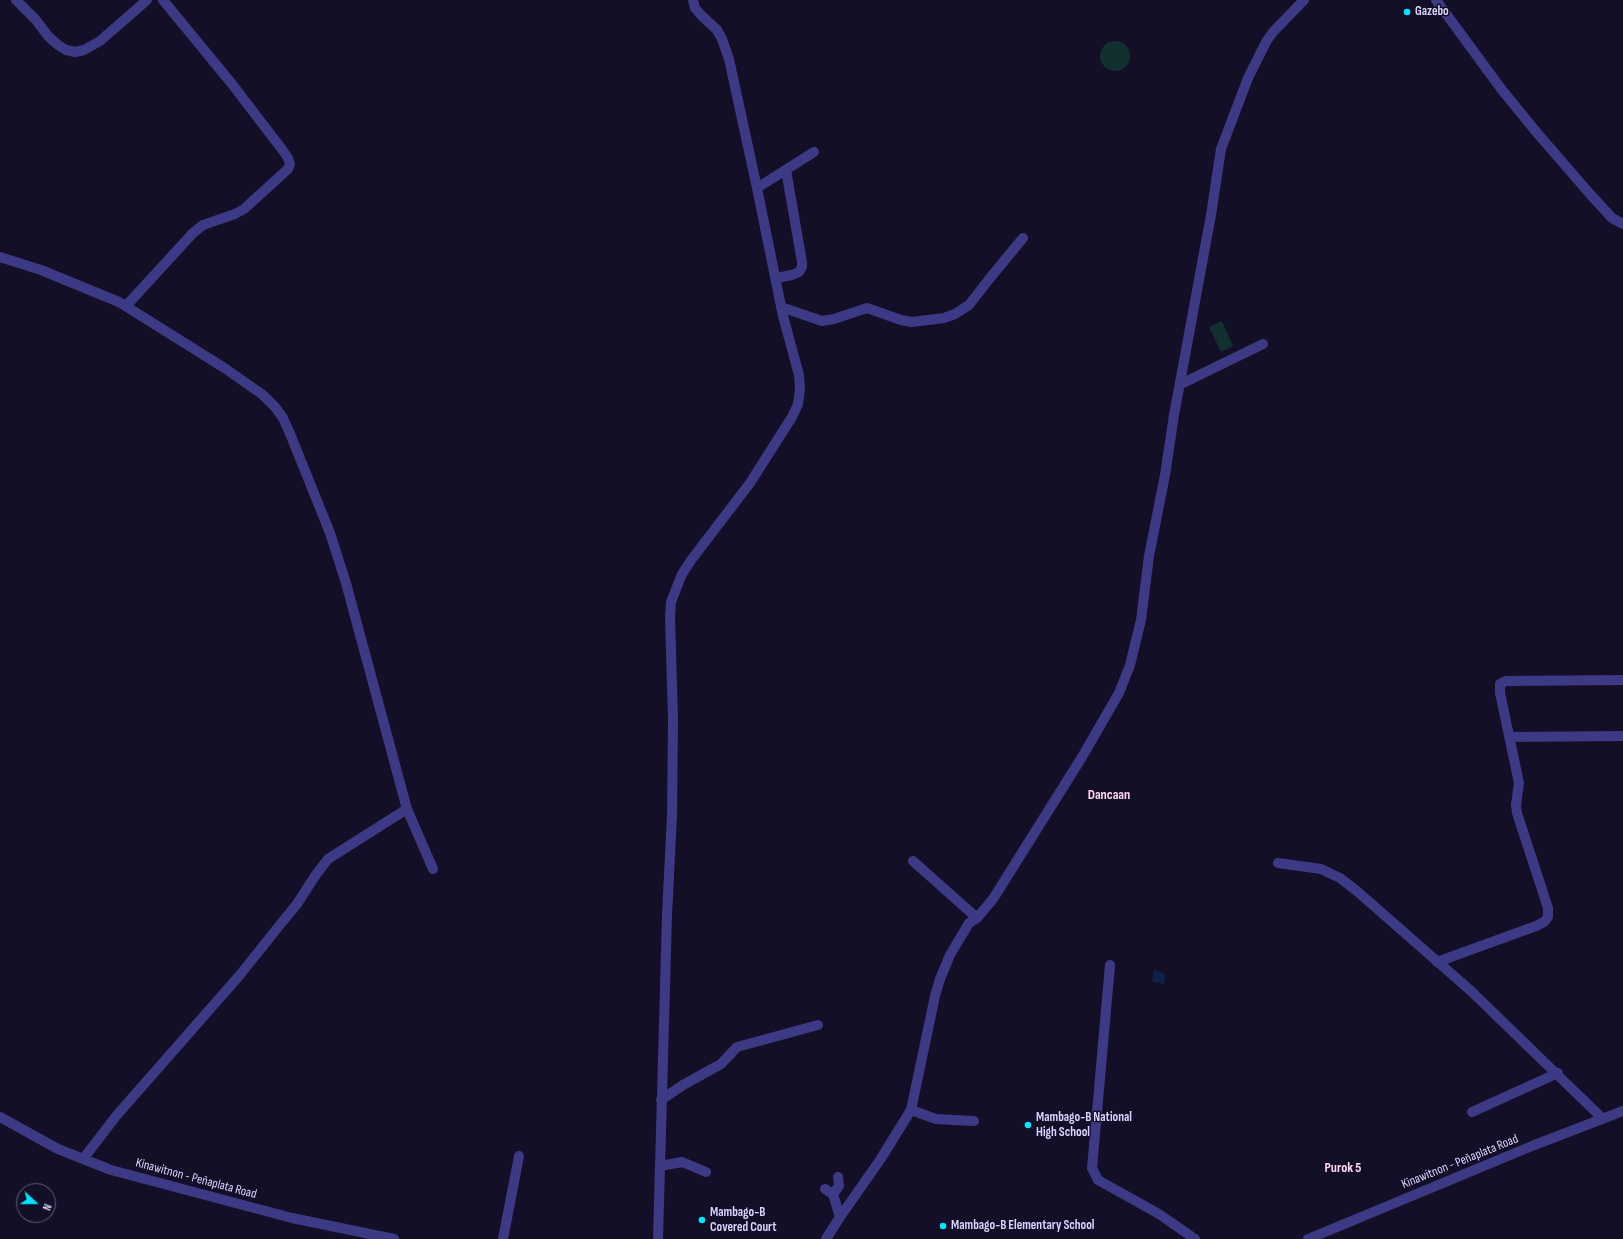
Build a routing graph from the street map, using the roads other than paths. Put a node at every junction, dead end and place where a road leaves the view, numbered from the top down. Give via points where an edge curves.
1 (16, 0) edge
2 (147, 0) edge
3 (163, 0) edge
4 (693, 0) edge
5 (1304, 0) edge
6 (1436, 0) edge
7 (814, 152) dead end
8 (786, 170) junction
9 (757, 188) junction
10 (1623, 224) edge
11 (1023, 238) dead end
12 (0, 257) edge
13 (776, 278) junction
14 (126, 306) junction
15 (781, 307) junction
16 (1264, 344) dead end
17 (1181, 384) junction
18 (1623, 680) edge
19 (1623, 736) edge
20 (1510, 737) junction
21 (407, 809) junction
22 (913, 861) dead end
23 (1278, 864) dead end
24 (433, 869) dead end
25 (977, 918) junction
26 (1437, 962) junction
27 (1110, 965) dead end
28 (813, 1023) dead end
29 (1558, 1073) junction
30 (661, 1100) junction
31 (911, 1110) junction
32 (1623, 1111) edge
33 (1472, 1112) dead end
34 (0, 1117) edge
35 (1603, 1119) junction
36 (974, 1121) dead end
37 (519, 1156) dead end
38 (83, 1159) junction
39 (660, 1166) junction
40 (706, 1172) dead end
41 (838, 1177) dead end
42 (840, 1217) junction
43 (394, 1239) edge
44 (503, 1239) edge
45 (658, 1239) edge
46 (826, 1239) edge
47 (1195, 1239) edge
48 (1308, 1239) edge

1 - 2 street via 58,45 75,52 100,41
3 - 14 street via 254,113 290,164 288,169 244,209 202,225
4 - 9 street via 695,8 717,30 729,59
5 - 17 street via 1266,42 1248,78 1221,149
6 - 10 street via 1538,134 1603,209
7 - 8 street
8 - 9 street
8 - 13 street via 802,267 799,272 792,275
9 - 13 street
11 - 15 street via 969,305 944,318 912,322 867,308 822,321
12 - 14 street via 40,270
13 - 15 street
14 - 21 street via 263,395 282,418 330,533 346,583
15 - 30 street via 799,375 798,404 750,483 682,574 671,602 672,815
16 - 17 street
17 - 25 street via 1149,556 1136,645 1119,693 1013,868
18 - 20 street via 1502,682 1499,687
19 - 20 street
20 - 26 street via 1519,783 1517,813 1548,908 1548,916 1544,922 1536,926
21 - 24 street
21 - 38 street via 328,859 297,904 239,976 117,1115
22 - 25 street
23 - 26 street via 1321,869 1340,878 1378,908
25 - 31 street via 969,923 960,936 940,978
26 - 29 street
27 - 47 street via 1092,1168 1094,1176 1159,1214
28 - 30 street via 737,1047 721,1064
29 - 33 street
29 - 35 street
30 - 39 street
31 - 36 street via 936,1119
31 - 42 street
32 - 35 street, Kinawitnon - Peñaplata Road
34 - 38 street, Kinawitnon - Peñaplata Road via 58,1149
35 - 48 street, Kinawitnon - Peñaplata Road
37 - 44 street
38 - 43 street, Kinawitnon - Peñaplata Road via 111,1170 284,1216
39 - 40 street via 682,1162
39 - 45 street
41 - 42 street via 839,1186 829,1192
42 - 46 street

